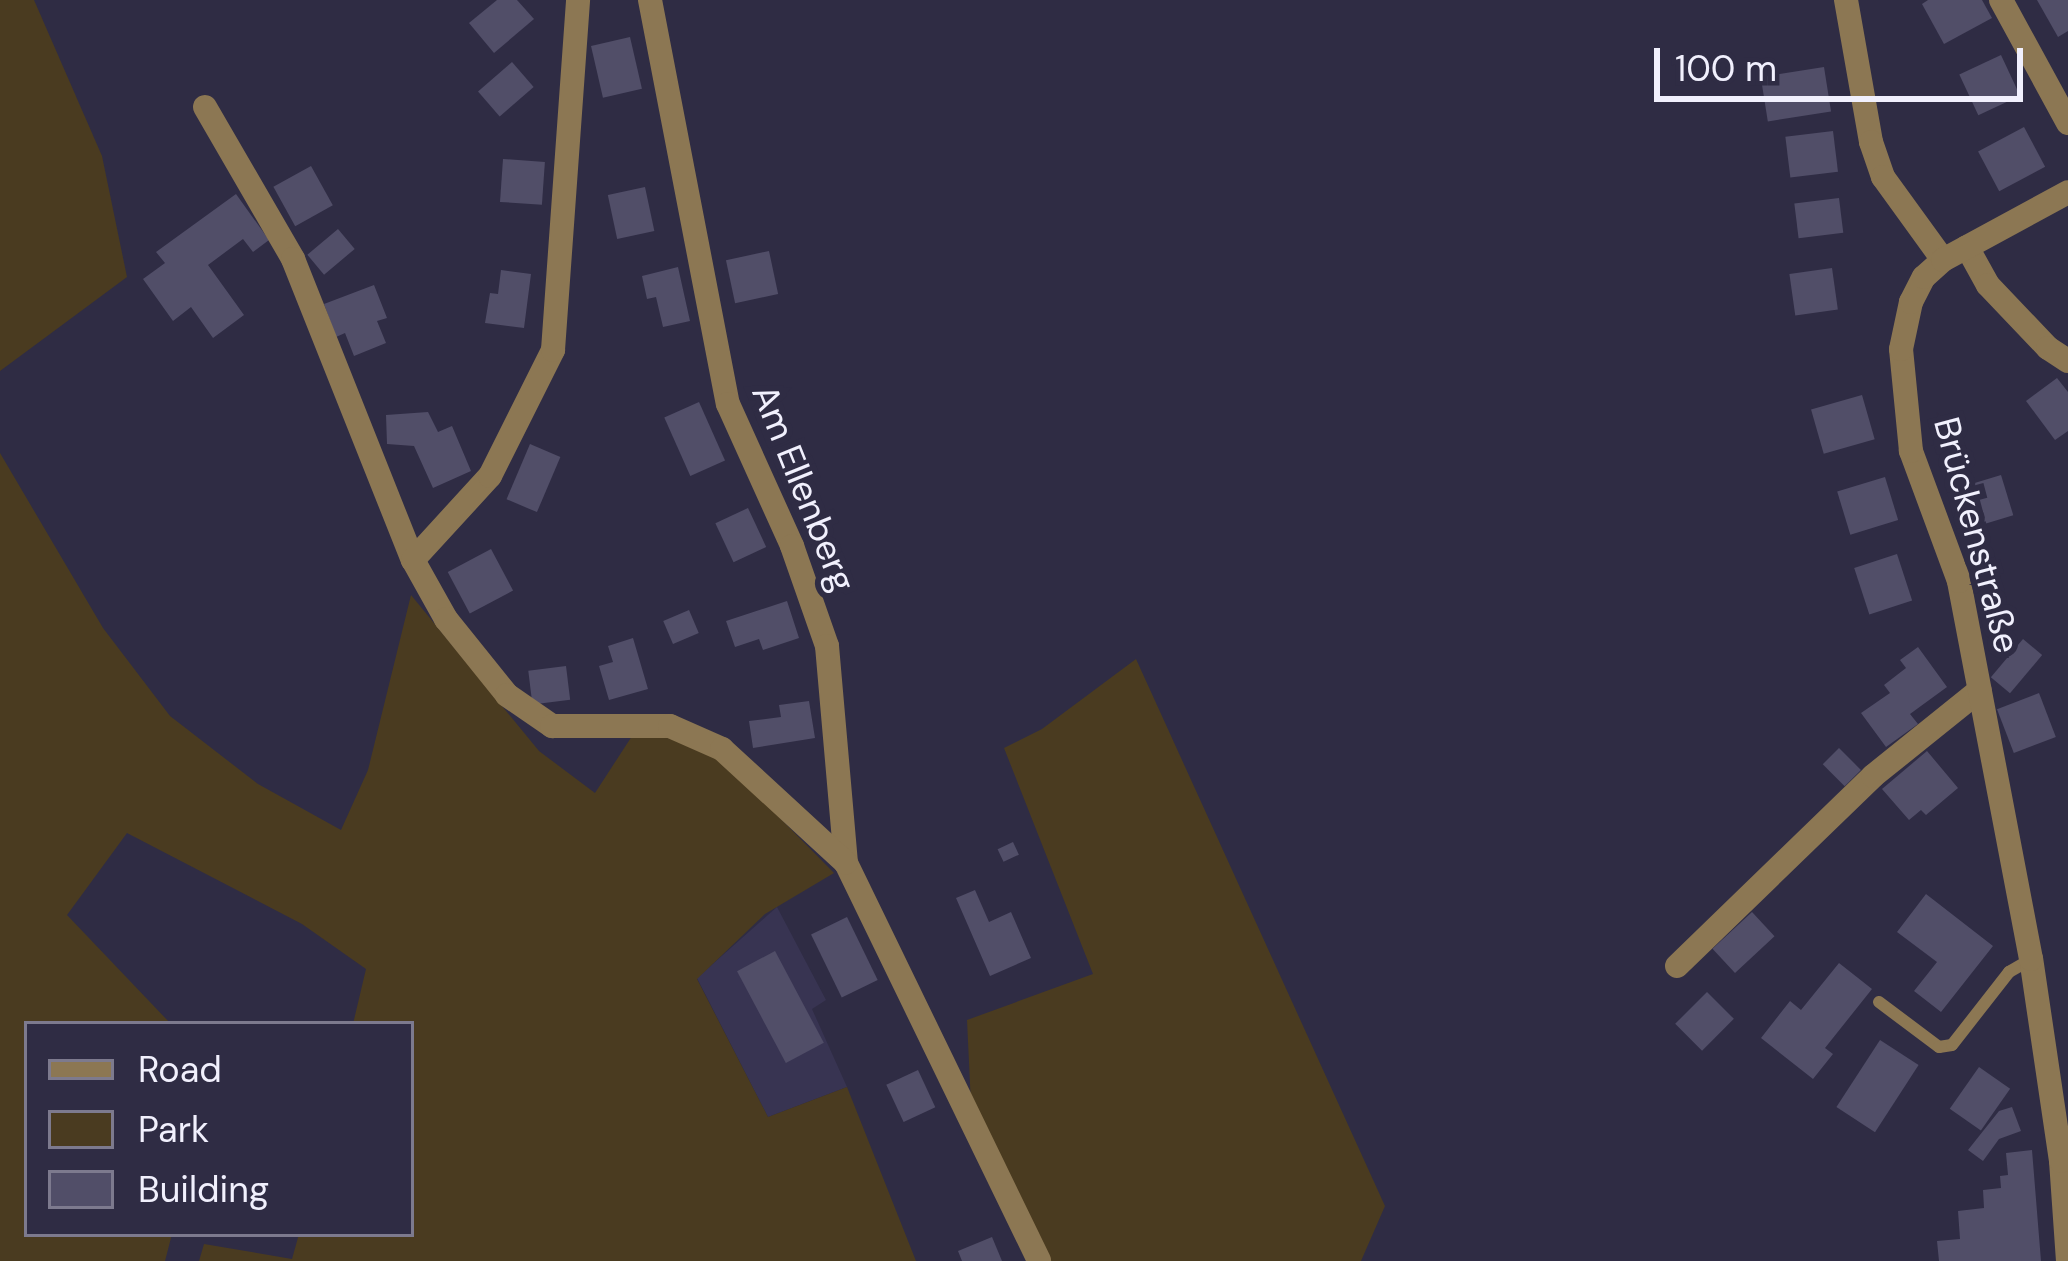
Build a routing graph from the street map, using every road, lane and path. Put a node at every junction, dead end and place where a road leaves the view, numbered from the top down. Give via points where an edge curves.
1 (578, 0) edge
2 (650, 0) edge
3 (1846, 0) edge
4 (2001, 0) edge
5 (205, 107) dead end
6 (2068, 123) edge
7 (2068, 192) edge
8 (1966, 247) junction
9 (1942, 260) junction
10 (2068, 361) edge
11 (413, 560) junction
12 (1980, 690) junction
13 (846, 863) junction
14 (2031, 959) junction
15 (1677, 966) dead end
16 (1879, 1002) dead end
17 (1040, 1261) edge
18 (2068, 1261) edge

1 - 11 street via 553,350 490,476
2 - 13 street, Am Ellenberg via 728,404 827,646
3 - 9 street via 1870,142 1883,177
4 - 6 street
5 - 11 street, Am Ellenberg via 292,259
7 - 8 street
8 - 9 street
8 - 10 street via 1988,285
9 - 12 street, Brückenstraße via 1911,302 1901,349 1911,451 1959,581
11 - 13 street, Am Ellenberg via 446,620 507,695 552,726 670,726 722,749
12 - 14 street, Brückenstraße
12 - 15 street via 1873,776
13 - 17 street, Am Ellenberg
14 - 16 lane via 2009,972 1952,1045 1940,1047
14 - 18 street, Brückenstraße

